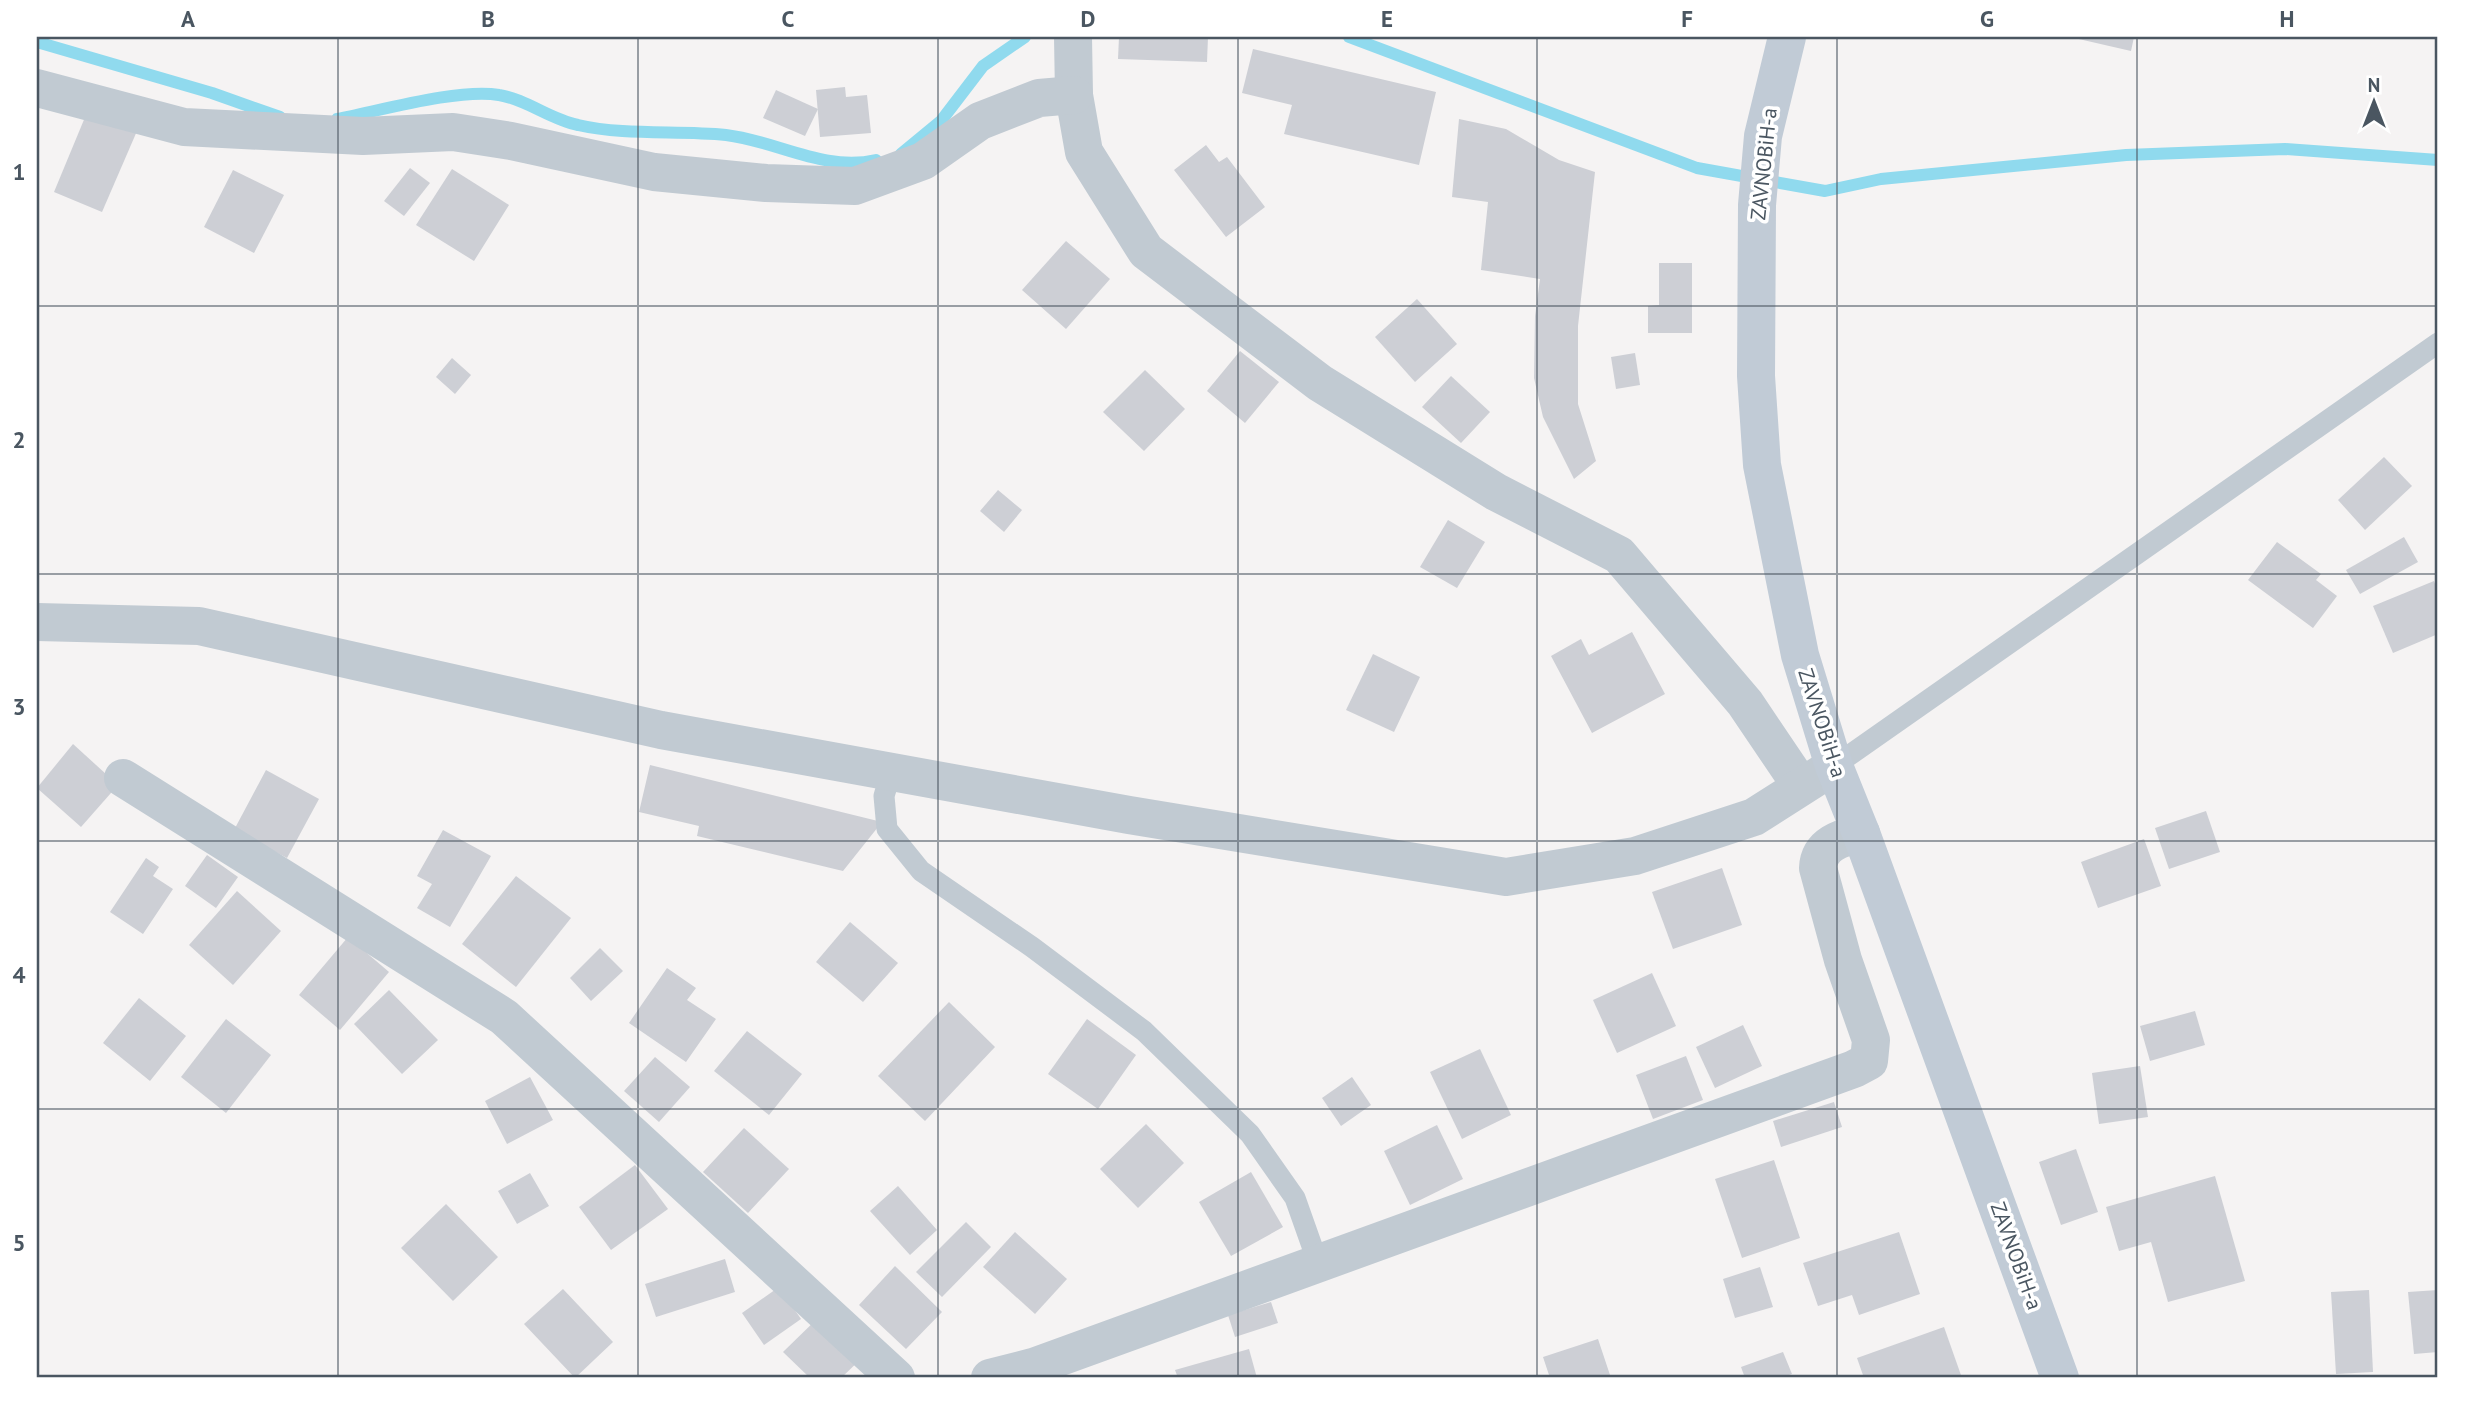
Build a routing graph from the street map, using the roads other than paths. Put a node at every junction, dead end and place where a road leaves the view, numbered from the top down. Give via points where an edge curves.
1 (1787, 37) edge
2 (1073, 40) edge
3 (37, 88) edge
4 (1074, 95) junction
5 (2438, 343) edge
6 (37, 622) edge
7 (1834, 766) junction
8 (891, 772) junction
9 (123, 778) dead end
10 (1801, 786) junction
11 (1861, 833) junction
12 (1318, 1264) junction
13 (1035, 1373) edge
14 (896, 1378) edge
15 (990, 1378) edge
16 (2060, 1378) edge

1 - 7 main road, ZAVNOBiH-a via 1763,136 1757,205 1756,376 1762,465 1800,655
2 - 4 street
3 - 4 street via 184,127 363,136 453,132 654,172 855,186 923,161 980,121 1039,98
4 - 10 street via 1083,152 1146,251 1320,383 1496,492 1619,555 1745,702
5 - 7 lane
6 - 8 street via 199,626 662,730
7 - 10 street
7 - 11 main road, ZAVNOBiH-a
8 - 10 street via 1506,877 1635,856 1754,817
8 - 12 lane via 884,796 887,829 920,871 1144,1031 1250,1133 1295,1198
9 - 14 street via 504,1017
11 - 12 street via 1825,848 1818,868 1871,1040 1869,1061
11 - 16 main road, ZAVNOBiH-a
12 - 13 street
13 - 15 street

